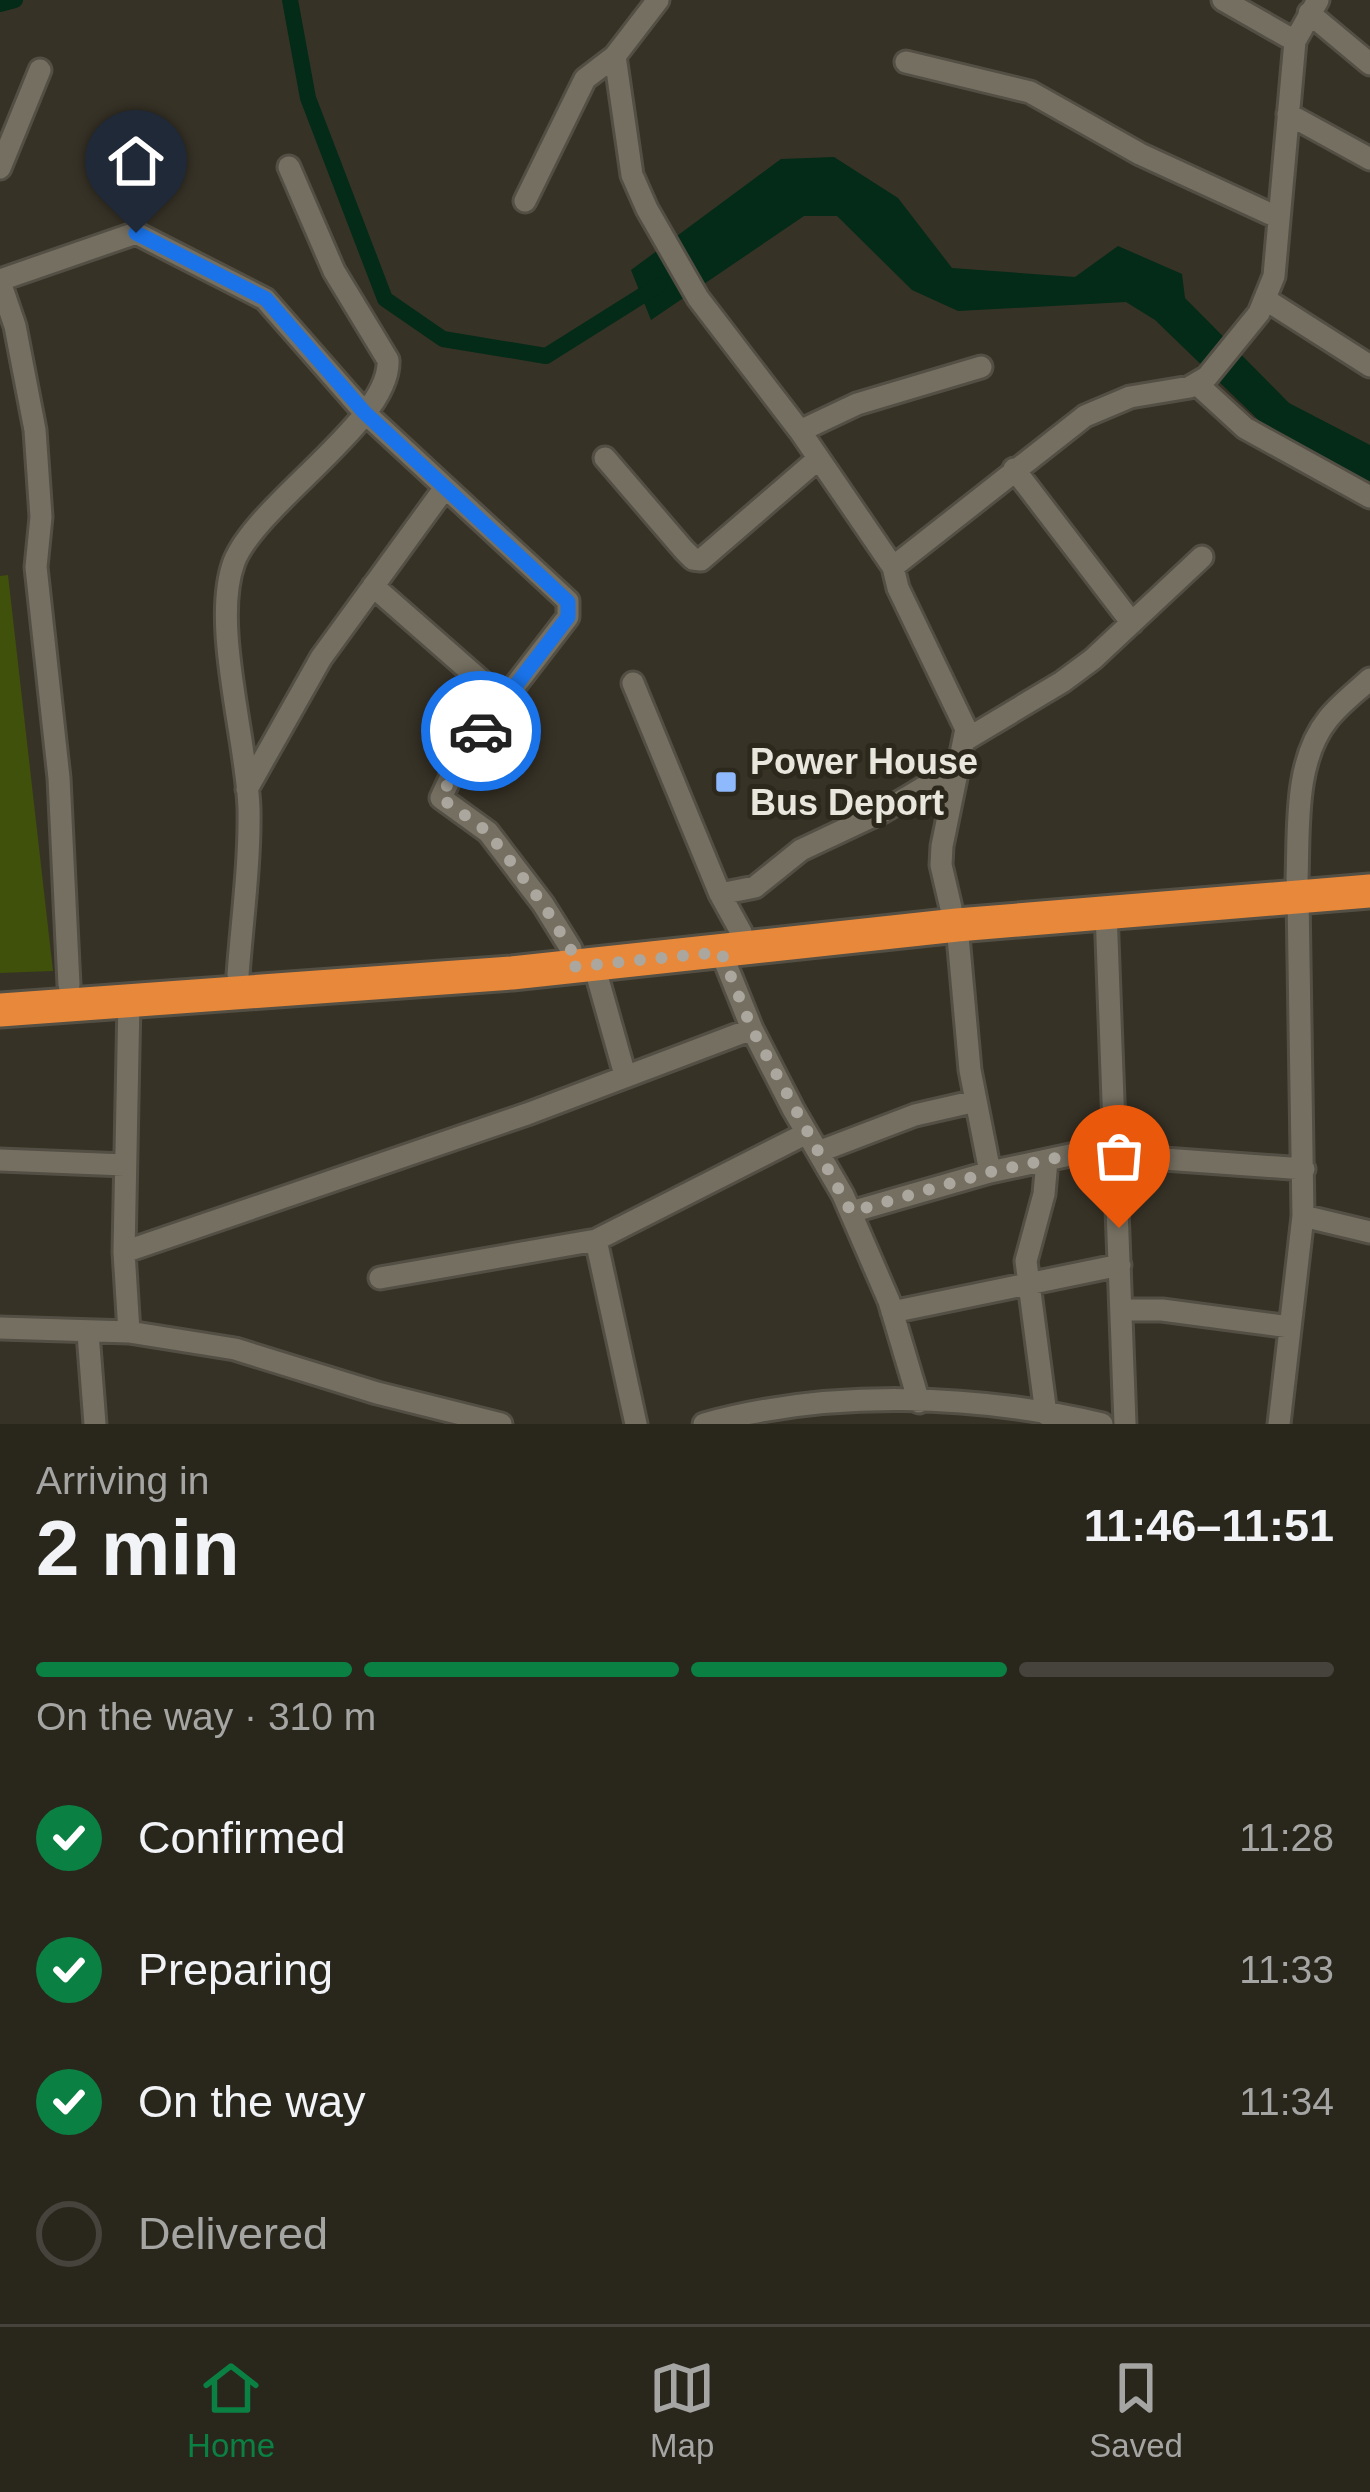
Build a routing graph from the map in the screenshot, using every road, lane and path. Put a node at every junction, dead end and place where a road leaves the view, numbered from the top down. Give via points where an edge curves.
1 (658, 0) edge
2 (1223, 0) edge
3 (1314, 7) edge
4 (1295, 41) junction
5 (616, 56) junction
6 (907, 62) dead end
7 (1370, 64) edge
8 (40, 70) dead end
9 (1288, 113) junction
10 (1370, 159) edge
11 (289, 167) dead end
12 (0, 168) edge
13 (525, 200) dead end
14 (1279, 218) junction
15 (0, 281) edge
16 (1262, 306) junction
17 (1370, 366) edge
18 (982, 367) dead end
19 (1202, 380) junction
20 (364, 412) junction
21 (800, 431) junction
22 (605, 458) dead end
23 (818, 459) junction
24 (1014, 470) junction
25 (444, 489) junction
26 (1370, 497) edge
27 (1202, 556) dead end
28 (893, 567) junction
29 (373, 586) junction
30 (1132, 623) junction
31 (1370, 679) edge
32 (633, 682) dead end
33 (503, 701) junction
34 (967, 739) junction
35 (960, 766) junction
36 (247, 789) junction
37 (1370, 874) edge
38 (1297, 888) junction
39 (1370, 891) edge
40 (720, 894) junction
41 (1106, 911) junction
42 (954, 916) junction
43 (731, 942) junction
44 (579, 960) junction
45 (238, 974) junction
46 (69, 985) junction
47 (0, 992) edge
48 (129, 1000) junction
49 (0, 1010) edge
50 (752, 1029) junction
51 (625, 1075) junction
52 (976, 1101) junction
53 (813, 1143) junction
54 (1117, 1150) junction
55 (0, 1160) edge
56 (1047, 1160) junction
57 (125, 1165) junction
58 (1304, 1168) junction
59 (990, 1172) junction
60 (851, 1212) junction
61 (1303, 1216) junction
62 (1370, 1232) edge
63 (596, 1240) junction
64 (124, 1252) junction
65 (1120, 1265) junction
66 (380, 1278) dead end
67 (1027, 1282) junction
68 (1122, 1310) junction
69 (892, 1312) junction
70 (1290, 1327) junction
71 (0, 1328) edge
72 (130, 1332) junction
73 (88, 1333) junction
74 (920, 1402) junction
75 (1046, 1414) junction
76 (95, 1424) edge
77 (501, 1424) edge
78 (636, 1424) edge
79 (704, 1424) edge
80 (1102, 1424) edge
81 (1125, 1424) edge
82 (1279, 1424) edge

1 - 5 street
2 - 4 street
3 - 4 street
3 - 7 street
4 - 9 street
5 - 13 street via 595,68 573,98
5 - 21 street via 632,175 646,209 698,298
6 - 14 street via 1030,92
8 - 12 street
9 - 10 street
9 - 14 street
11 - 20 street via 334,271 388,360 384,385
14 - 16 street via 1274,276
15 - 20 street via 136,233 266,299
15 - 46 street via 35,430 36,567
16 - 17 street
16 - 19 street
18 - 21 street via 856,404
19 - 24 street via 1085,416
19 - 26 street via 1245,428
20 - 25 street
20 - 36 street via 235,560 227,598
21 - 23 street
22 - 23 street via 701,560
23 - 28 street
24 - 28 street
24 - 30 street
25 - 29 street
25 - 33 street via 568,602 568,617
27 - 30 street
28 - 34 street
29 - 33 street
29 - 36 street via 321,658
30 - 34 street via 1062,682
31 - 38 street via 1329,717 1312,748
32 - 40 street
33 - 44 street via 441,798 488,832
34 - 35 street
35 - 40 street via 800,850 755,887
35 - 42 street via 941,865
36 - 45 street
37 - 38 highway
38 - 39 highway
38 - 41 highway
38 - 42 highway
38 - 58 street
40 - 43 street
41 - 42 highway
41 - 54 street
42 - 43 highway
42 - 52 street
43 - 44 highway
43 - 50 street
44 - 45 highway
44 - 48 highway
44 - 51 street
45 - 46 highway
46 - 47 highway
48 - 49 highway
48 - 57 street
50 - 51 street
50 - 53 street
51 - 64 street
52 - 53 street
52 - 59 street
53 - 60 street
53 - 63 street
54 - 56 street
54 - 58 street via 1135,1160
54 - 65 street
55 - 57 street
56 - 59 street
56 - 67 street
57 - 64 street
58 - 61 street
59 - 60 street
60 - 69 street
61 - 62 street
61 - 70 street
63 - 66 street
63 - 78 street
64 - 72 street
65 - 67 street
65 - 68 street
67 - 69 street
67 - 75 street
68 - 70 street
68 - 81 street
69 - 74 street
70 - 82 street
71 - 73 street
72 - 73 street
72 - 77 street via 236,1349
73 - 76 street
74 - 75 street
74 - 79 street via 797,1404
75 - 80 street

